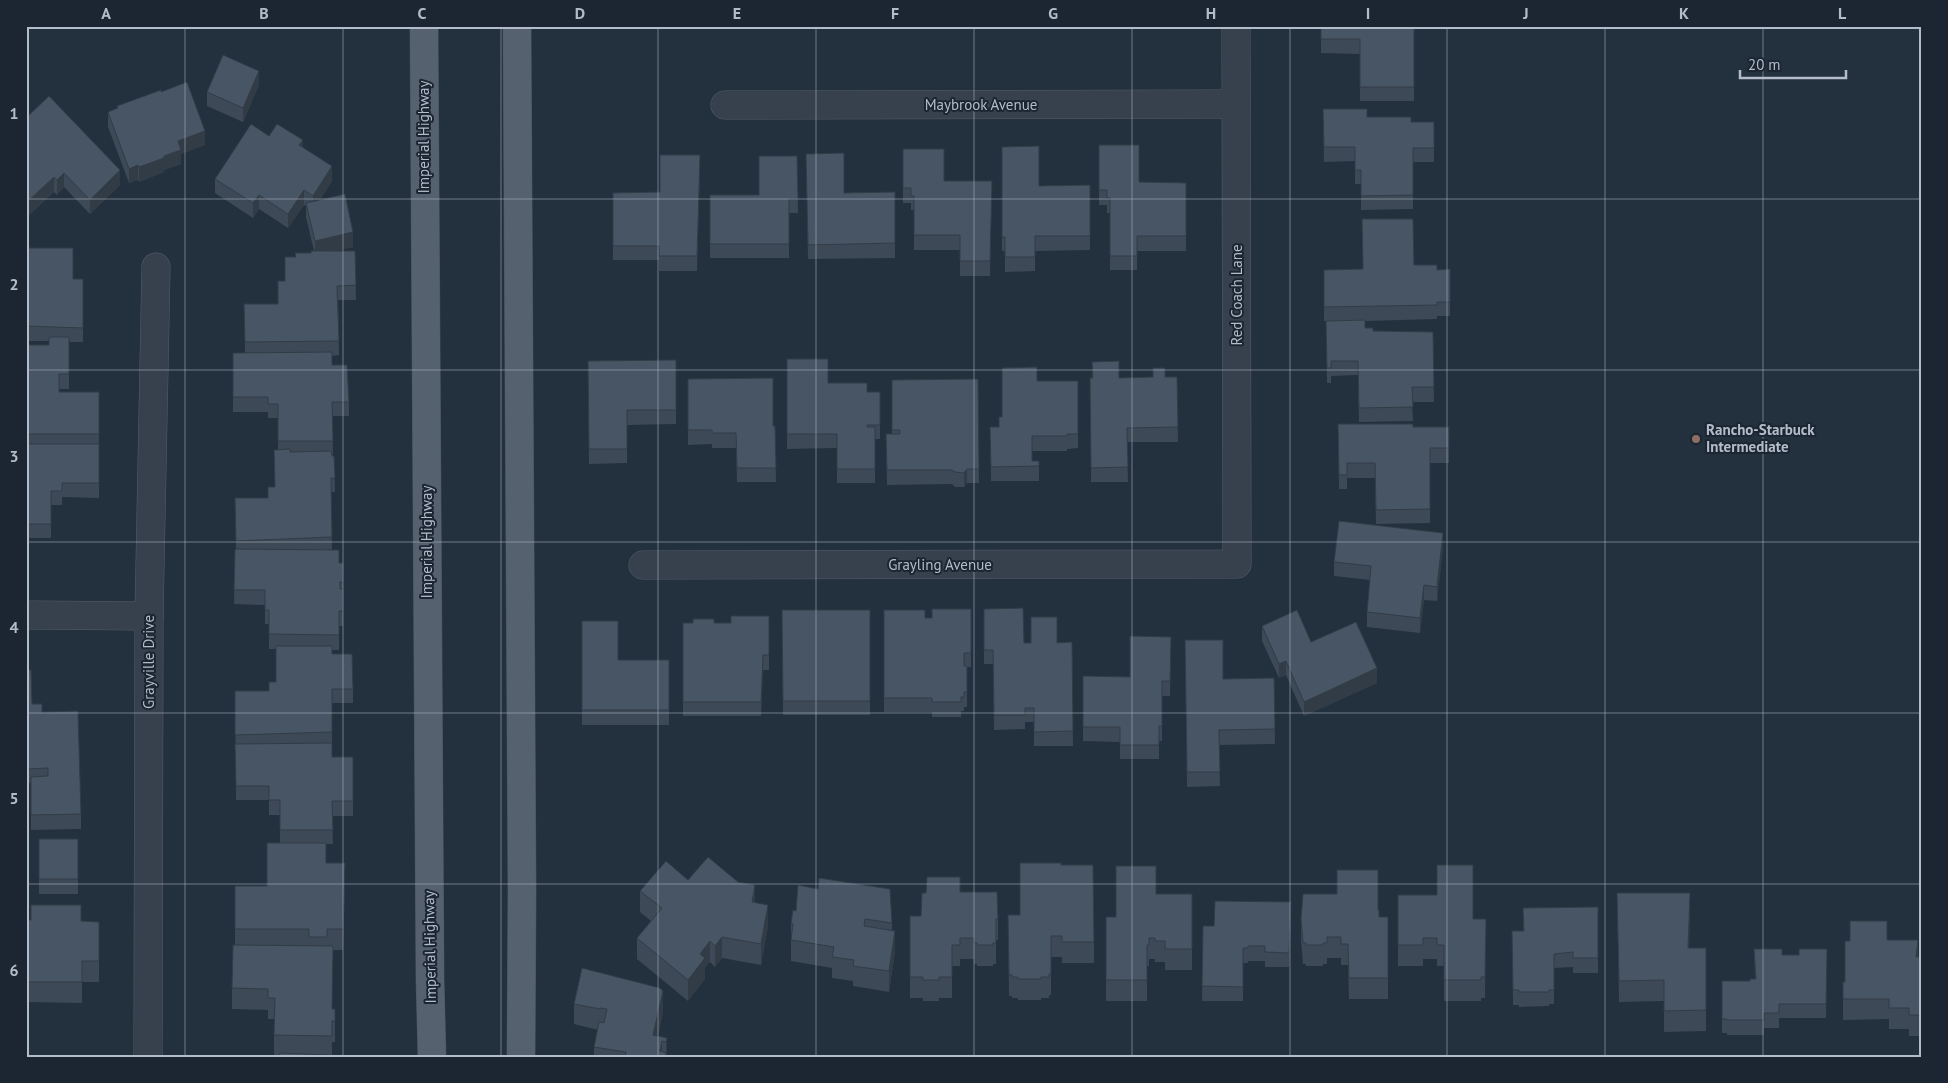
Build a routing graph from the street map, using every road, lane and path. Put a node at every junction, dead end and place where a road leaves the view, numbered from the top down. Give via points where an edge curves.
1 (424, 26) edge
2 (517, 26) edge
3 (1236, 26) edge
4 (1236, 104) junction
5 (725, 106) dead end
6 (156, 267) dead end
7 (1237, 564) joint
8 (643, 565) dead end
9 (26, 615) edge
10 (149, 616) junction
11 (148, 1057) edge
12 (432, 1057) edge
13 (521, 1057) edge

1 - 12 main road, Imperial Highway
2 - 13 main road
3 - 4 street, Red Coach Lane
4 - 5 street, Maybrook Avenue
4 - 7 street, Red Coach Lane
6 - 10 street, Grayville Drive
7 - 8 street, Grayling Avenue
9 - 10 street
10 - 11 street, Grayville Drive

